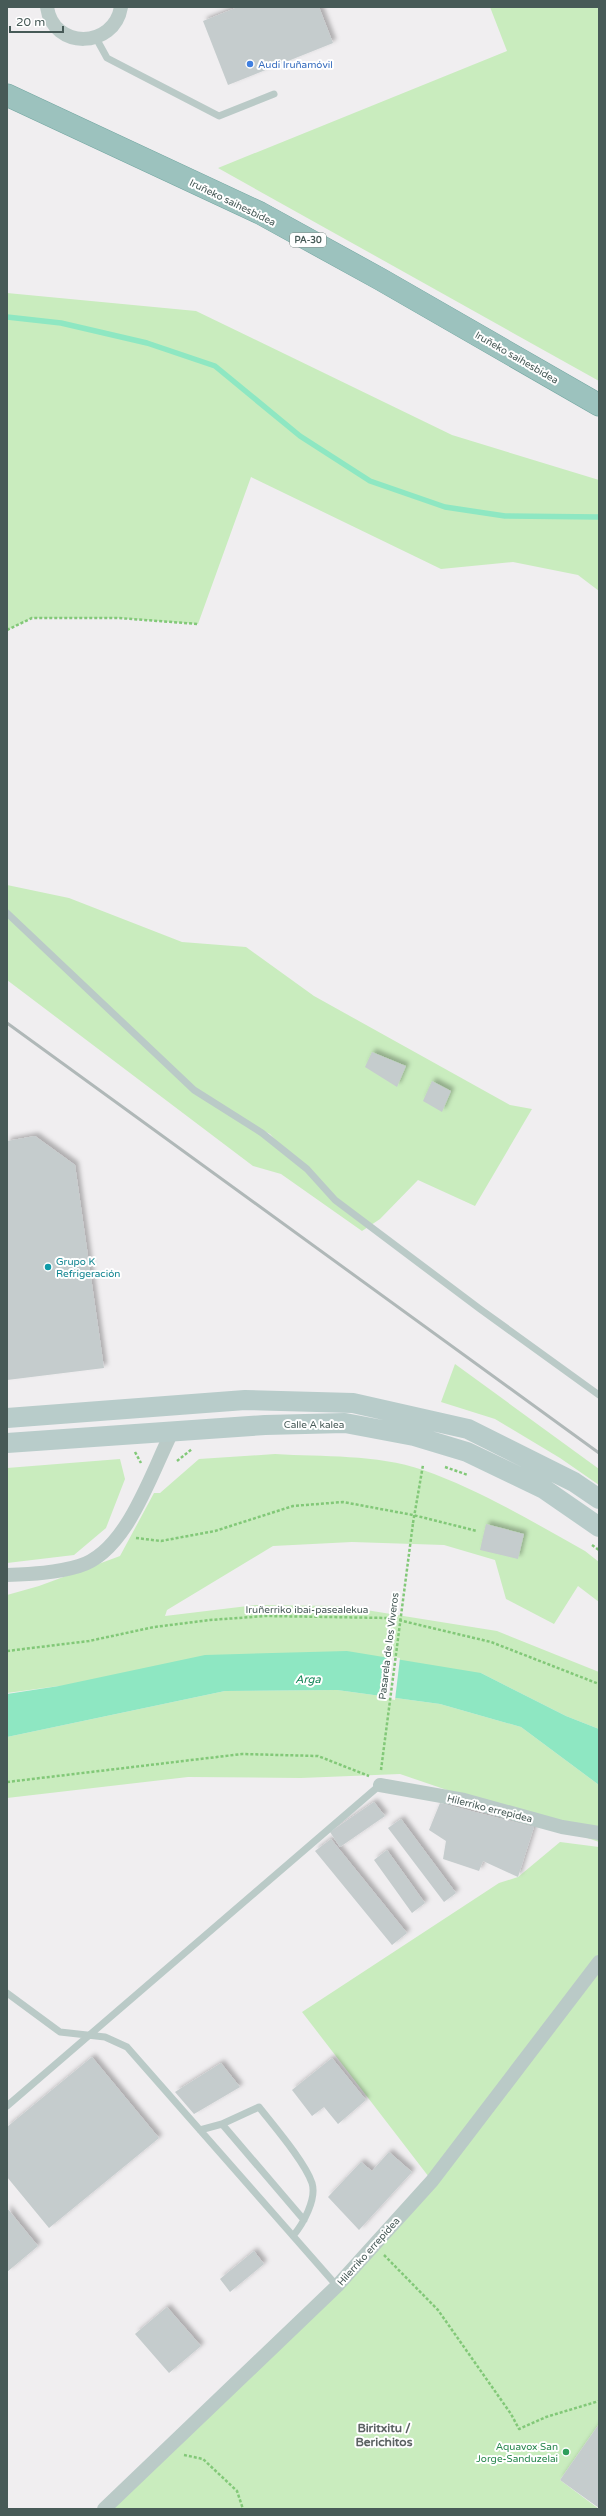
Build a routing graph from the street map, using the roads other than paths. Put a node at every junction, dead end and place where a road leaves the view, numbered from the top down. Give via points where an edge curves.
1 (47, 7) edge
2 (122, 7) edge
3 (96, 38) junction
4 (274, 94) dead end
5 (7, 95) edge
6 (599, 405) edge
7 (7, 913) edge
8 (599, 1395) edge
9 (7, 1418) edge
10 (172, 1432) junction
11 (7, 1443) edge
12 (599, 1499) edge
13 (593, 1534) edge
14 (7, 1574) edge
15 (380, 1785) joint
16 (599, 1833) edge
17 (599, 1962) edge
18 (7, 1993) edge
19 (89, 2036) junction
20 (7, 2106) edge
21 (222, 2124) junction
22 (200, 2130) junction
23 (304, 2220) junction
24 (293, 2236) junction
25 (336, 2286) junction
26 (104, 2509) edge

1 - 3 street via 53,24 61,32 72,38
2 - 3 street via 115,25
3 - 4 lane via 107,58 219,116
5 - 6 highway, Iruñeko saihesbidea / PA-30 via 260,213
7 - 8 lane via 194,1090 262,1133 307,1169 335,1200 480,1310
9 - 12 main road via 245,1400 353,1403 468,1429 574,1482
10 - 11 main road, Calle A kalea
10 - 13 main road, Calle A kalea via 264,1425 345,1423 414,1436 467,1452 544,1489
10 - 14 street via 123,1532 98,1557 81,1566 48,1573
15 - 16 street, Hilerriko errepidea via 464,1800 562,1827
15 - 19 lane
17 - 25 street, Hilerriko errepidea via 432,2181
18 - 19 lane via 60,2032
19 - 20 lane
19 - 22 lane via 105,2037 127,2047
21 - 22 lane
21 - 23 lane
21 - 23 lane via 259,2107 291,2149 312,2184 310,2209
22 - 24 lane
23 - 24 lane
24 - 25 lane
25 - 26 street, Hilerriko errepidea

